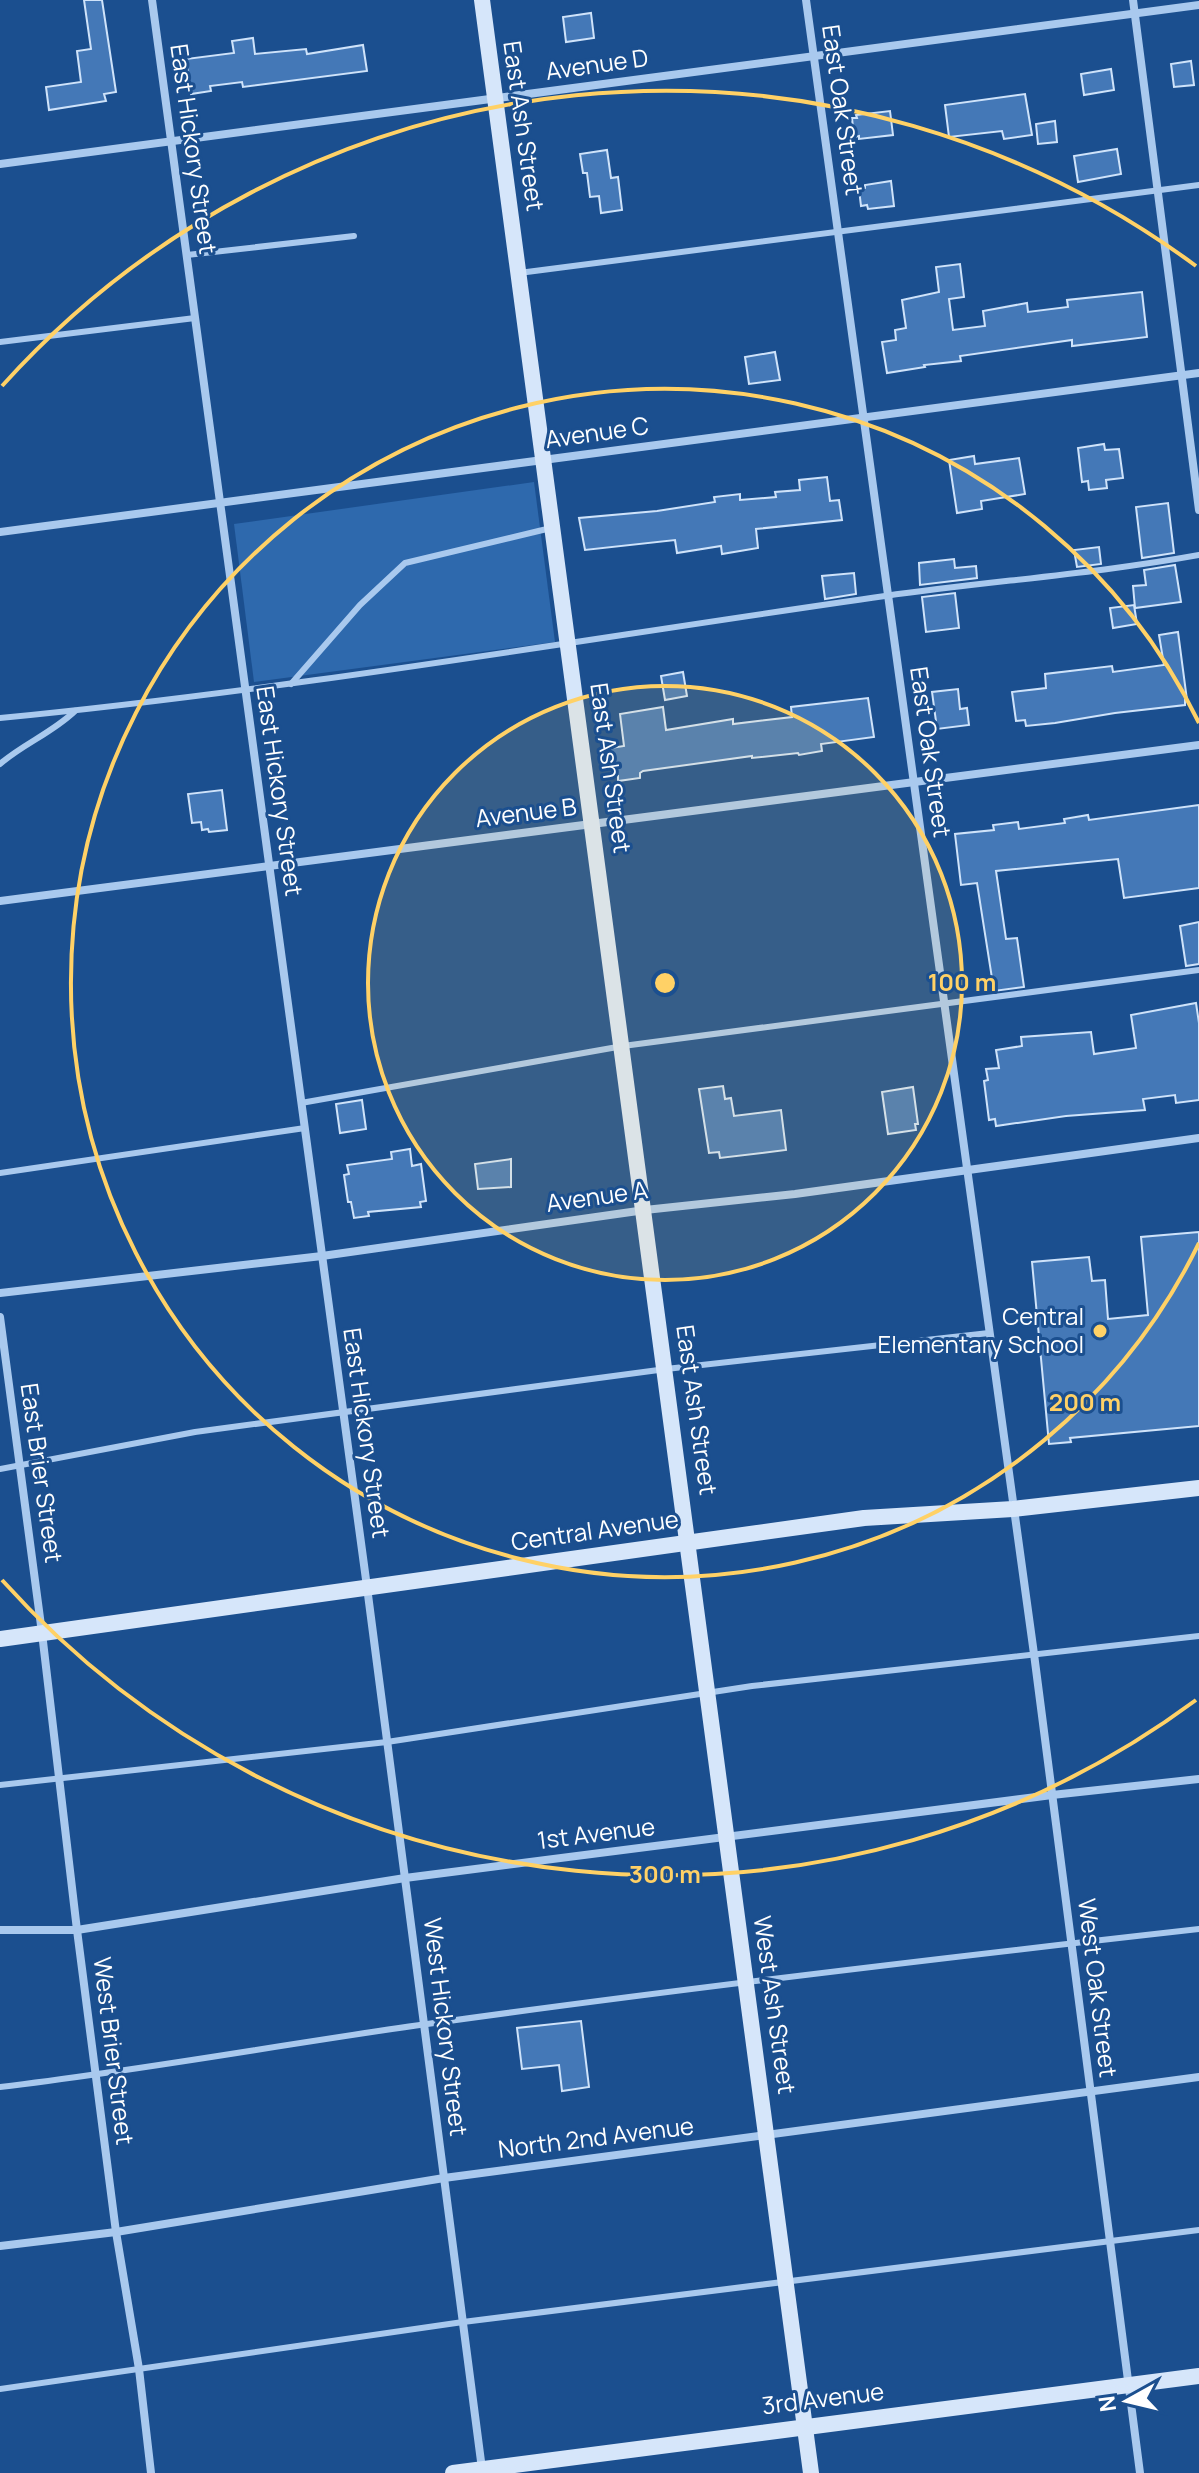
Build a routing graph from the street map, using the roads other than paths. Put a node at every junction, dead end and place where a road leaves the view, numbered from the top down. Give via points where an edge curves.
1 (152, 0) edge
2 (482, 0) edge
3 (806, 0) edge
4 (1133, 0) edge
5 (1199, 5) edge
6 (1135, 13) junction
7 (814, 56) junction
8 (495, 98) junction
9 (171, 141) junction
10 (0, 164) edge
11 (1199, 185) edge
12 (1157, 190) junction
13 (838, 233) junction
14 (354, 236) dead end
15 (187, 255) junction
16 (519, 273) junction
17 (195, 318) junction
18 (0, 342) edge
19 (1199, 373) edge
20 (1181, 375) junction
21 (864, 417) junction
22 (544, 460) junction
23 (220, 503) junction
24 (1199, 510) edge
25 (553, 528) junction
26 (0, 532) edge
27 (1199, 555) edge
28 (888, 595) junction
29 (569, 645) junction
30 (291, 684) junction
31 (245, 690) junction
32 (75, 711) junction
33 (0, 718) edge
34 (1199, 745) edge
35 (0, 764) edge
36 (914, 782) junction
37 (593, 824) junction
38 (269, 866) junction
39 (0, 901) edge
40 (1199, 970) edge
41 (944, 1005) junction
42 (623, 1046) junction
43 (301, 1103) junction
44 (305, 1128) junction
45 (1199, 1138) edge
46 (967, 1170) junction
47 (0, 1173) edge
48 (645, 1210) junction
49 (322, 1256) junction
50 (0, 1293) edge
51 (0, 1317) edge
52 (989, 1333) junction
53 (666, 1369) junction
54 (343, 1413) junction
55 (20, 1467) junction
56 (0, 1469) edge
57 (1199, 1488) edge
58 (1013, 1509) junction
59 (689, 1542) junction
60 (367, 1587) junction
61 (42, 1633) junction
62 (1199, 1636) edge
63 (0, 1639) edge
64 (1034, 1654) junction
65 (708, 1692) junction
66 (387, 1742) junction
67 (1199, 1779) edge
68 (60, 1780) junction
69 (0, 1785) edge
70 (1052, 1795) junction
71 (727, 1837) junction
72 (405, 1878) junction
73 (1199, 1929) edge
74 (0, 1930) edge
75 (77, 1930) junction
76 (1071, 1943) junction
77 (746, 1980) junction
78 (424, 2025) junction
79 (96, 2075) junction
80 (1199, 2077) edge
81 (0, 2087) edge
82 (1090, 2092) junction
83 (767, 2135) junction
84 (444, 2178) junction
85 (1199, 2230) edge
86 (116, 2232) junction
87 (1110, 2243) junction
88 (0, 2246) edge
89 (786, 2282) junction
90 (463, 2322) junction
91 (139, 2369) junction
92 (1199, 2376) edge
93 (1129, 2385) junction
94 (0, 2389) edge
95 (805, 2426) junction
96 (482, 2471) edge
97 (151, 2473) edge
98 (453, 2473) edge
99 (811, 2473) edge
100 (1140, 2473) edge

1 - 9 street, East Hickory Street
2 - 8 street, East Ash Street
3 - 7 street, East Oak Street
4 - 6 street
5 - 6 street, Avenue D
6 - 7 street, Avenue D
6 - 12 street
7 - 8 street, Avenue D
7 - 13 street, East Oak Street
8 - 9 street, Avenue D
8 - 16 street, East Ash Street
9 - 10 street, Avenue D
9 - 15 street, East Hickory Street
11 - 12 lane
12 - 13 lane
12 - 20 street
13 - 16 lane
13 - 21 street, East Oak Street
14 - 15 lane
15 - 17 street, East Hickory Street
16 - 22 street, East Ash Street
17 - 18 lane
17 - 23 street, East Hickory Street
19 - 20 street, Avenue C
20 - 21 street, Avenue C
20 - 24 street
21 - 22 street, Avenue C
21 - 28 street, East Oak Street
22 - 23 street, Avenue C
22 - 25 street, East Ash Street
23 - 26 street, Avenue C
23 - 31 street, East Hickory Street
25 - 29 street, East Ash Street
25 - 30 lane via 405,563
27 - 28 lane via 1115,570
28 - 29 lane
28 - 36 street, East Oak Street
29 - 30 lane
29 - 37 street, East Ash Street
30 - 31 lane
31 - 32 lane
31 - 38 street, East Hickory Street
32 - 33 lane
32 - 35 lane
34 - 36 street, Avenue B
36 - 37 street, Avenue B
36 - 41 street, East Oak Street
37 - 38 street, Avenue B
37 - 42 street, East Ash Street
38 - 39 street, Avenue B
38 - 43 street, East Hickory Street
40 - 41 lane
41 - 42 lane
41 - 46 street, East Oak Street
42 - 43 lane
42 - 48 street, East Ash Street
43 - 44 street, East Hickory Street
44 - 47 lane
44 - 49 street, East Hickory Street
45 - 46 street, Avenue A
46 - 48 street, Avenue A
46 - 52 street, East Oak Street
48 - 49 street, Avenue A
48 - 53 street, East Ash Street
49 - 50 street, Avenue A
49 - 54 street, East Hickory Street
51 - 55 street, East Brier Street
52 - 53 lane
52 - 58 street, East Oak Street
53 - 54 lane
53 - 59 street, East Ash Street
54 - 55 lane via 195,1432
54 - 60 street, East Hickory Street
55 - 56 lane
55 - 61 street, East Brier Street
57 - 58 street, Central Avenue
58 - 59 street, Central Avenue via 864,1518
58 - 64 street, West Oak Street
59 - 60 street, Central Avenue
59 - 65 street, West Ash Street
60 - 61 street, Central Avenue
60 - 66 street, West Hickory Street
61 - 63 street, Central Avenue
61 - 68 street, West Brier Street
62 - 64 lane
64 - 65 lane
64 - 70 street, West Oak Street
65 - 66 lane
65 - 71 street, West Ash Street
66 - 68 lane
66 - 72 street, West Hickory Street
67 - 70 street, 1st Avenue
68 - 69 lane
68 - 75 street, West Brier Street
70 - 71 street, 1st Avenue
70 - 76 street, West Oak Street
71 - 72 street, 1st Avenue
71 - 77 street, West Ash Street
72 - 75 street, 1st Avenue
72 - 78 street, West Hickory Street
73 - 76 lane
74 - 75 street, 1st Avenue
75 - 79 street, West Brier Street
76 - 77 lane
76 - 82 street, West Oak Street
77 - 78 lane
77 - 83 street, West Ash Street
78 - 79 lane
78 - 84 street, West Hickory Street
79 - 81 lane
79 - 86 street, West Brier Street
80 - 82 street, North 2nd Avenue
82 - 83 street, North 2nd Avenue
82 - 87 street, West Oak Street
83 - 84 street, North 2nd Avenue
83 - 89 street, West Ash Street
84 - 86 street, North 2nd Avenue
84 - 90 street, West Hickory Street
85 - 87 lane
86 - 88 street, North 2nd Avenue
86 - 91 street, West Brier Street
87 - 89 lane
87 - 93 street, West Oak Street
89 - 90 lane
89 - 95 street, West Ash Street
90 - 91 lane
90 - 96 street, West Hickory Street
91 - 94 lane
91 - 97 street, West Brier Street
92 - 93 street, 3rd Avenue
93 - 95 street, 3rd Avenue
93 - 100 street, West Oak Street
95 - 96 street, 3rd Avenue
95 - 99 street, West Ash Street
96 - 98 street, 3rd Avenue

